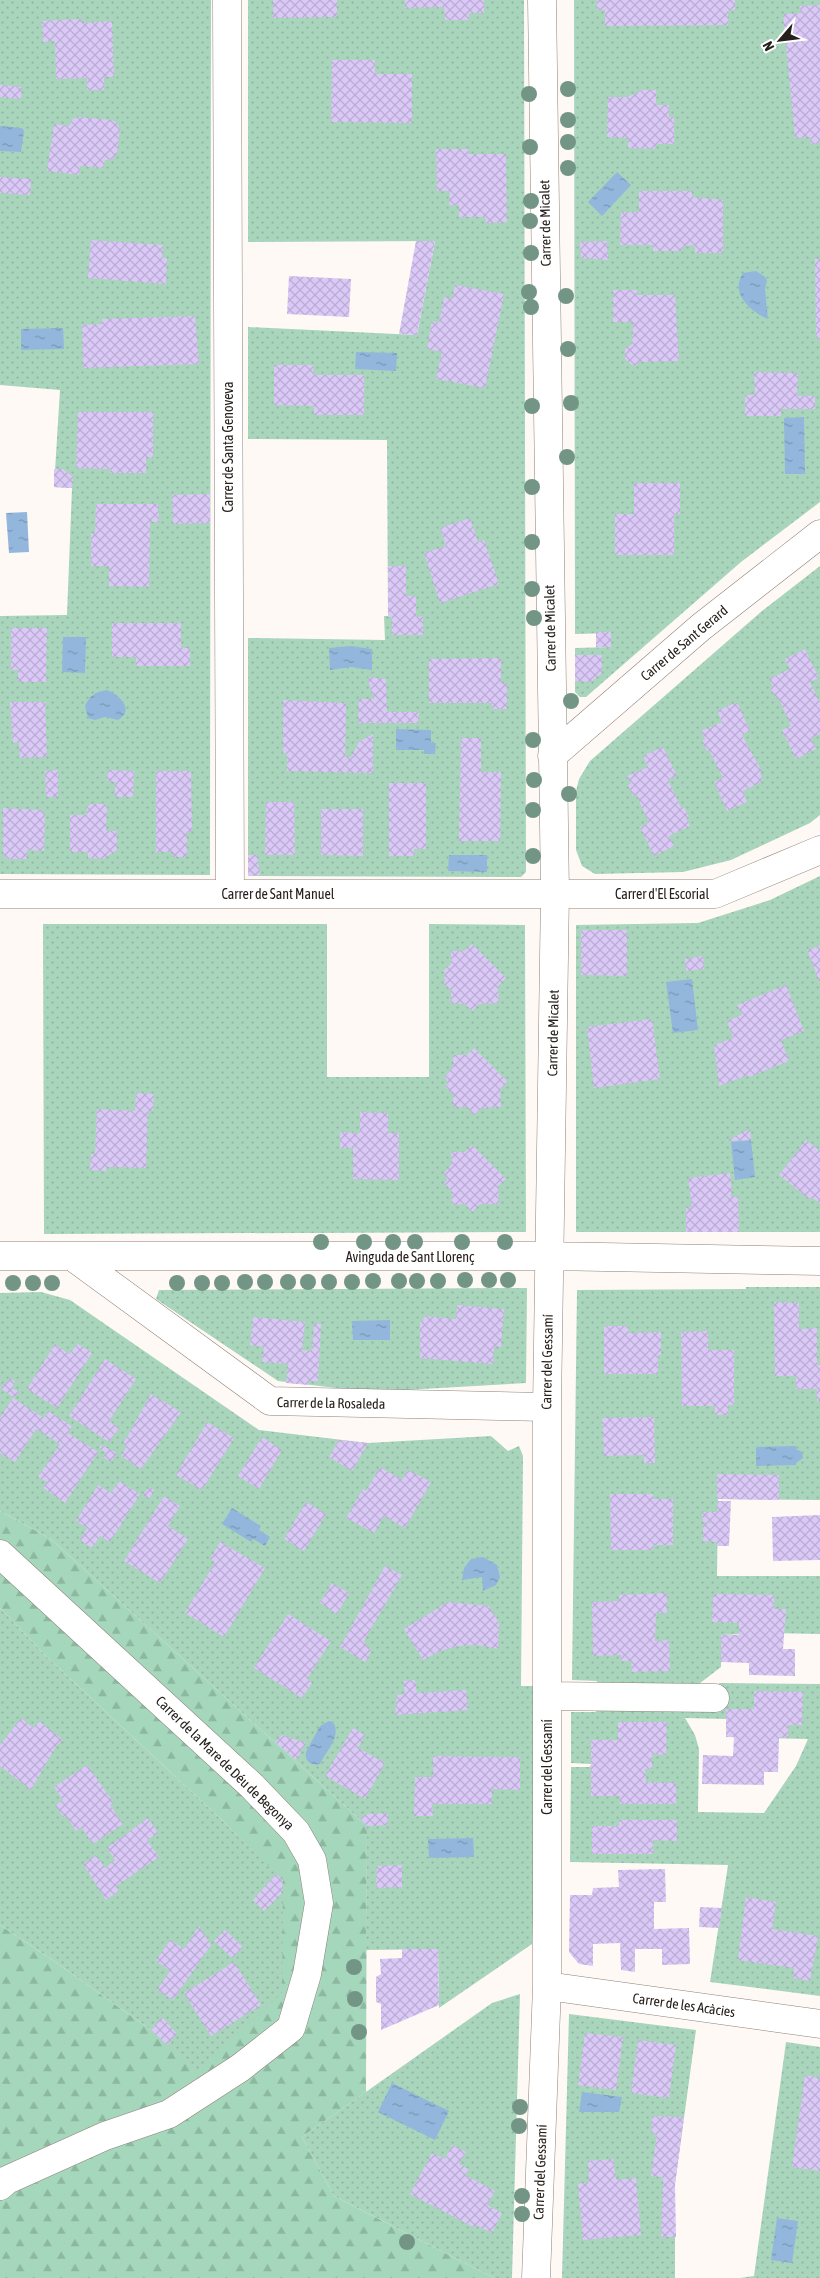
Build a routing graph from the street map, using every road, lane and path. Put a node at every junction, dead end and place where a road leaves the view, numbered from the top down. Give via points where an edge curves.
1 (226, 0) edge
2 (542, 0) edge
3 (820, 534) edge
4 (552, 756) junction
5 (820, 850) edge
6 (555, 893) junction
7 (0, 894) edge
8 (230, 894) junction
9 (0, 1256) edge
10 (549, 1256) junction
11 (73, 1257) junction
12 (820, 1261) edge
13 (547, 1407) junction
14 (0, 1554) edge
15 (547, 1696) junction
16 (714, 1698) dead end
17 (547, 1986) junction
18 (820, 2024) edge
19 (0, 2186) edge
20 (536, 2278) edge

1 - 8 street, Carrer de Santa Genoveva
2 - 4 street, Carrer de Micalet
3 - 4 street, Carrer de Sant Gerard via 701,627
4 - 6 street, Carrer de Micalet
5 - 6 street, Carrer d'El Escorial via 715,894
6 - 8 street, Carrer de Sant Manuel
6 - 10 street, Carrer de Micalet
7 - 8 street, Carrer de Sant Manuel
9 - 11 street, Avinguda de Sant Llorenç
10 - 11 street, Avinguda de Sant Llorenç
10 - 12 street, Avinguda de Sant Llorenç
10 - 13 street, Carrer del Gessamí
11 - 13 street, Carrer de la Rosaleda via 270,1401
13 - 15 street, Carrer del Gessamí
14 - 19 street, Carrer de la Mare de Déu de Begonya via 252,1786 296,1832 312,1860 319,1903 307,1974 291,2028 240,2068 169,2114 79,2147
15 - 16 street
15 - 17 street, Carrer del Gessamí
17 - 18 street, Carrer de les Acàcies
17 - 20 street, Carrer del Gessamí

